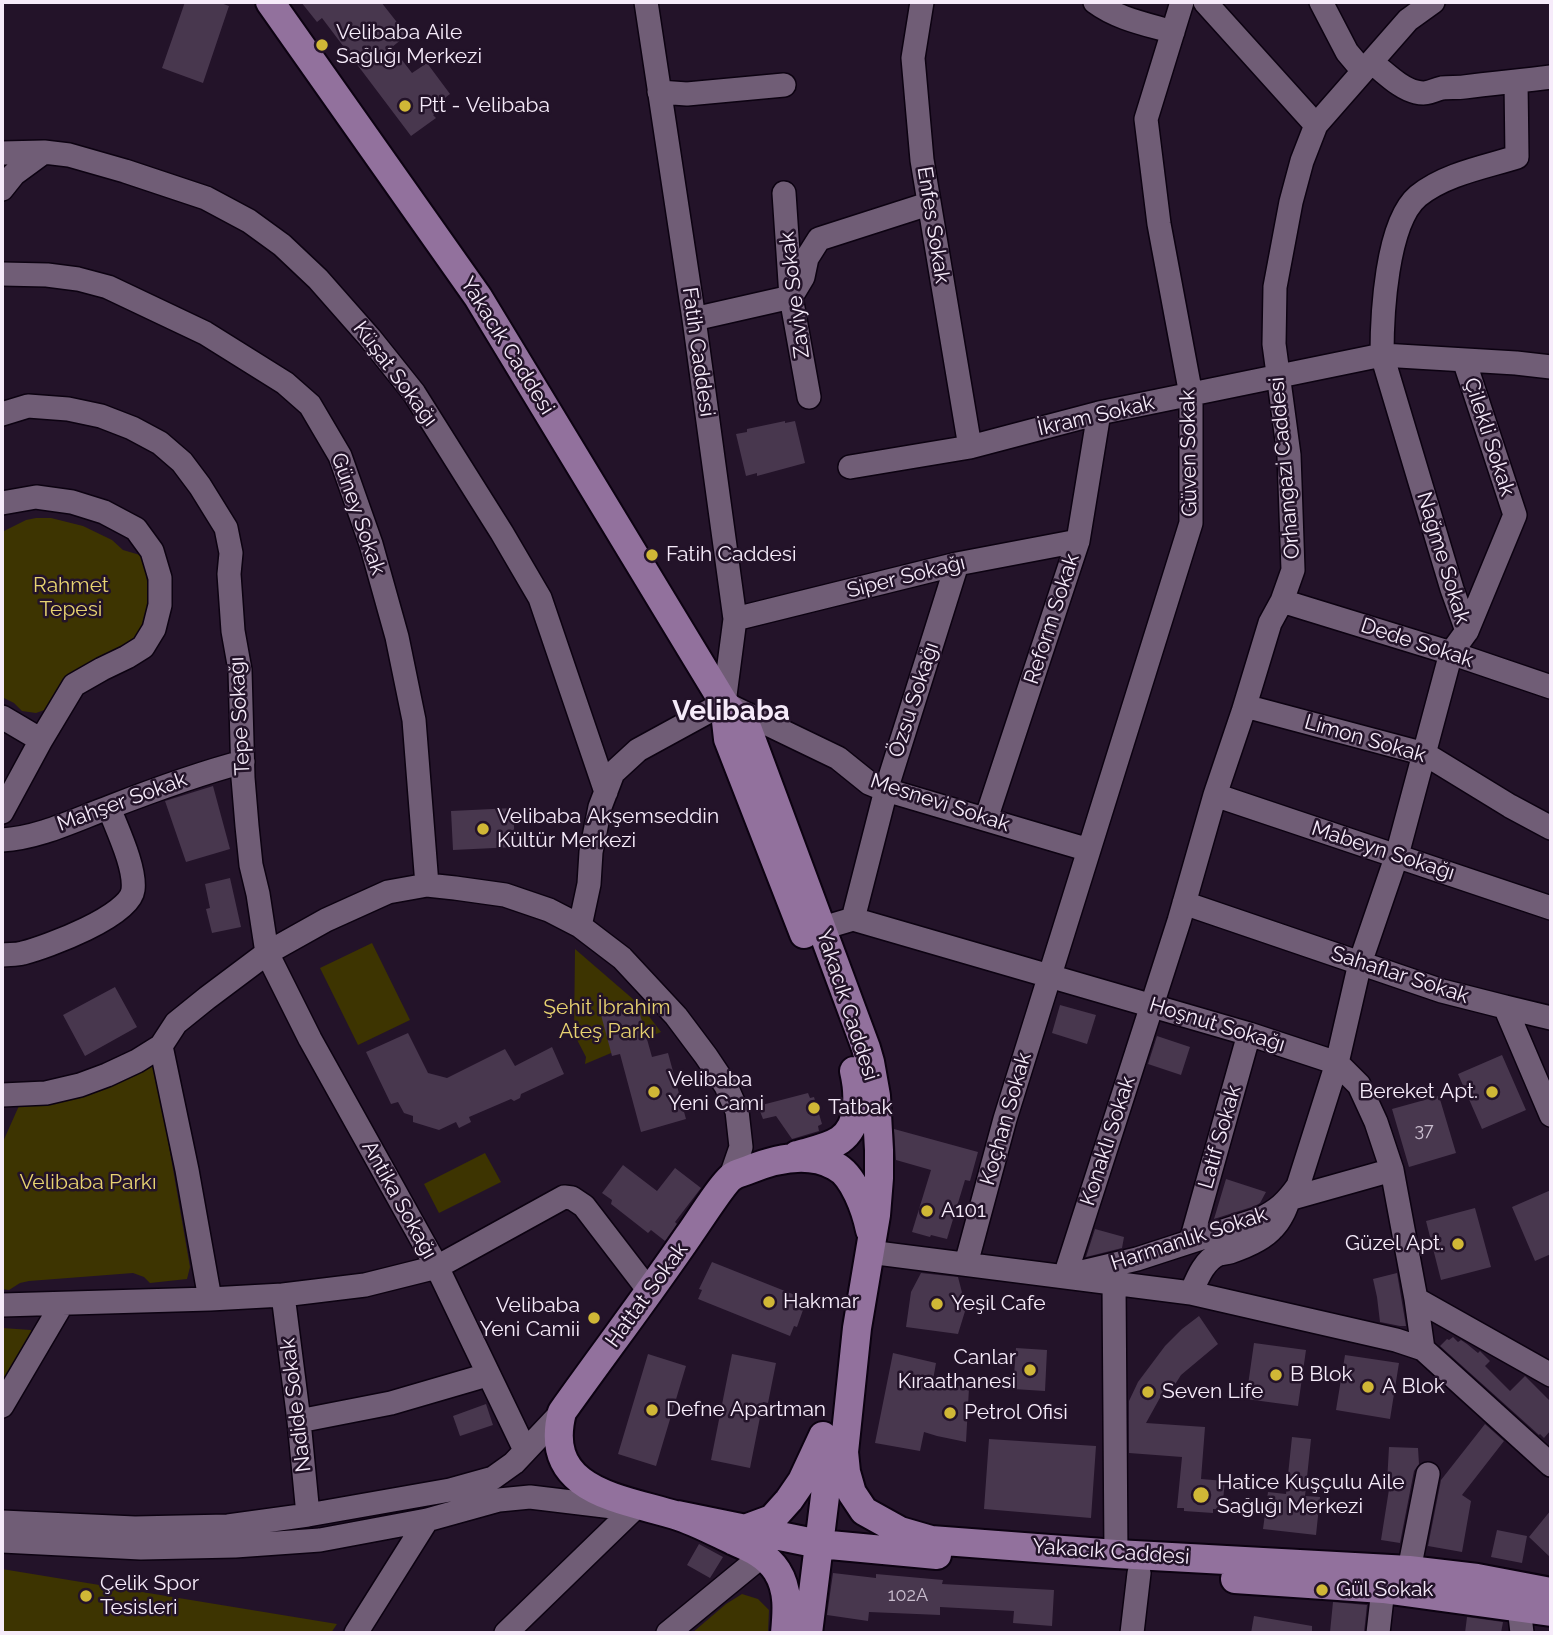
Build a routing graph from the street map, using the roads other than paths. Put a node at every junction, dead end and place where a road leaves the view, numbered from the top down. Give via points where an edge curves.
1 (270, 2) edge
2 (646, 2) edge
3 (922, 2) edge
4 (1095, 2) edge
5 (1182, 2) edge
6 (1205, 2) edge
7 (1321, 2) edge
8 (1433, 2) edge
9 (1173, 32) junction
10 (1367, 66) junction
11 (1551, 77) edge
12 (1516, 81) junction
13 (784, 85) dead end
14 (659, 92) junction
15 (1316, 125) junction
16 (44, 152) junction
17 (2, 153) edge
18 (2, 189) edge
19 (784, 193) dead end
20 (928, 204) junction
21 (2, 274) edge
22 (791, 297) junction
23 (694, 319) junction
24 (1382, 355) junction
25 (1464, 360) junction
26 (1551, 367) edge
27 (1279, 377) junction
28 (1191, 395) junction
29 (809, 397) dead end
30 (1099, 413) junction
31 (2, 414) edge
32 (970, 447) junction
33 (850, 467) dead end
34 (2, 501) edge
35 (1078, 541) junction
36 (957, 564) junction
37 (1282, 601) junction
38 (735, 619) junction
39 (1467, 631) junction
40 (1451, 653) junction
41 (1551, 687) edge
42 (724, 703) junction
43 (1245, 706) junction
44 (2, 718) edge
45 (41, 740) junction
46 (1424, 754) junction
47 (243, 762) junction
48 (886, 790) junction
49 (606, 792) junction
50 (1215, 795) junction
51 (109, 807) junction
52 (2, 813) edge
53 (986, 819) junction
54 (1551, 828) edge
55 (2, 840) edge
56 (1089, 850) junction
57 (1397, 855) junction
58 (427, 885) junction
59 (1184, 903) junction
60 (1551, 908) edge
61 (853, 919) junction
62 (580, 926) junction
63 (813, 931) junction
64 (267, 953) junction
65 (2, 955) edge
66 (1360, 963) junction
67 (1049, 975) junction
68 (1152, 1006) junction
69 (1505, 1007) junction
70 (1551, 1018) edge
71 (1250, 1034) junction
72 (161, 1046) junction
73 (1337, 1063) junction
74 (3, 1098) edge
75 (1551, 1115) edge
76 (787, 1158) junction
77 (1392, 1170) junction
78 (731, 1176) junction
79 (1289, 1199) junction
80 (1196, 1239) junction
81 (870, 1245) junction
82 (1230, 1252) junction
83 (966, 1264) junction
84 (437, 1267) junction
85 (1065, 1276) junction
86 (1114, 1283) junction
87 (650, 1292) junction
88 (1191, 1293) junction
89 (283, 1295) junction
90 (210, 1299) junction
91 (1416, 1299) junction
92 (62, 1304) junction
93 (2, 1306) edge
94 (857, 1328) junction
95 (1423, 1349) junction
96 (488, 1375) junction
97 (1551, 1375) edge
98 (839, 1402) junction
99 (2, 1406) edge
100 (562, 1412) junction
101 (299, 1421) junction
102 (525, 1450) junction
103 (1551, 1465) edge
104 (1428, 1474) dead end
105 (637, 1506) junction
106 (308, 1515) junction
107 (677, 1515) junction
108 (427, 1520) junction
109 (2, 1522) edge
110 (746, 1529) junction
111 (2, 1541) edge
112 (819, 1544) junction
113 (1116, 1554) junction
114 (763, 1555) junction
115 (1409, 1570) junction
116 (1139, 1573) junction
117 (1382, 1589) junction
118 (1551, 1592) edge
119 (1551, 1612) edge
120 (1521, 1620) edge
121 (356, 1633) edge
122 (506, 1633) edge
123 (668, 1633) edge
124 (785, 1633) edge
125 (808, 1633) edge
126 (1127, 1633) edge
127 (1378, 1633) edge

1 - 42 main road, Yakacık Caddesi via 478,297
2 - 14 street, Fatih Caddesi
3 - 20 street, Enfes Sokak via 913,58
4 - 9 street via 1125,19
5 - 9 street, Güven Sokak
6 - 15 street
7 - 10 street via 1347,52
8 - 10 street, Orhangazi Caddesi via 1408,20
9 - 28 street, Güven Sokak via 1146,119 1159,224
10 - 12 street via 1417,93
10 - 15 street, Orhangazi Caddesi
11 - 12 street
12 - 24 street, Nağme Sokak via 1517,157 1446,179 1417,197 1404,213 1393,245 1382,316
13 - 14 street
14 - 23 street, Fatih Caddesi
15 - 27 street, Orhangazi Caddesi via 1291,202 1275,287 1274,344
16 - 17 street, Küşat Sokağı
16 - 18 street
16 - 49 street, Küşat Sokağı via 69,155 206,198 249,221 318,279 370,338 414,393 540,598
19 - 22 street, Zaviye Sokak
20 - 22 street via 819,239
20 - 32 street, Enfes Sokak
21 - 58 street, Güney Sokak via 57,276 108,287 205,333 285,383 310,405 340,456 372,544 397,637 414,720
22 - 23 street
22 - 29 street, Zaviye Sokak
23 - 38 street, Fatih Caddesi
24 - 25 street, İkram Sokak
24 - 27 street, İkram Sokak
24 - 39 street, Nağme Sokak
25 - 26 street, İkram Sokak
25 - 39 street, Çilekli Sokak via 1515,515
27 - 28 street, İkram Sokak
27 - 37 street, Orhangazi Caddesi via 1293,545 1293,570
28 - 30 street, İkram Sokak
28 - 56 street, Güven Sokak via 1191,523
30 - 32 street, İkram Sokak
30 - 35 street, Reform Sokak
31 - 47 street, Tepe Sokağı via 29,406 101,416 160,443 182,461 200,486 226,528 230,553
32 - 33 street, İkram Sokak
34 - 45 street via 36,497 104,512 136,529 152,551 160,578 160,605 143,647 74,685
35 - 36 street, Siper Sokağı
35 - 53 street, Reform Sokak
36 - 38 street, Siper Sokağı
36 - 48 street, Özsu Sokağı
37 - 40 street, Dede Sokak
37 - 43 street, Orhangazi Caddesi via 1270,623
38 - 42 street, Fatih Caddesi
39 - 40 street, Nağme Sokak
40 - 41 street, Dede Sokak
40 - 46 street, Nağme Sokak
42 - 48 street, Mesnevi Sokak via 838,758 869,783
42 - 49 street via 638,750 613,773
42 - 63 main road, Yakacık Caddesi via 748,730
43 - 46 street, Limon Sokak
43 - 50 street, Orhangazi Caddesi
44 - 45 street
45 - 52 street
46 - 54 street, Limon Sokak
46 - 57 street, Nağme Sokak
47 - 51 street, Mahşer Sokak
47 - 64 street, Tepe Sokağı via 250,852
48 - 53 street, Mesnevi Sokak
48 - 61 street, Özsu Sokağı
49 - 62 street
50 - 57 street, Mabeyn Sokağı
50 - 59 street, Orhangazi Caddesi
51 - 55 street, Mahşer Sokak
51 - 65 street via 134,877 127,903 57,943
53 - 56 street, Mesnevi Sokak
56 - 67 street, Güven Sokak
57 - 60 street, Mabeyn Sokağı
57 - 66 street, Nağme Sokak
58 - 62 street via 505,895
58 - 64 street via 388,892 357,905
59 - 66 street, Sahaflar Sokak
59 - 68 street, Orhangazi Caddesi
61 - 63 street
61 - 67 street, Hoşnut Sokağı
62 - 78 street via 622,958 676,1016 726,1086 737,1111 741,1147
63 - 76 main road, Yakacık Caddesi via 849,1049 858,1106 854,1122 839,1141
63 - 81 main road, Yakacık Caddesi via 866,1048 874,1085 879,1171
64 - 72 street via 176,1023
64 - 84 street, Antika Sokağı
66 - 69 street, Sahaflar Sokak
66 - 73 street, Nağme Sokak
67 - 68 street, Hoşnut Sokağı
67 - 83 street, Koçhan Sokak
68 - 71 street, Hoşnut Sokağı
68 - 85 street, Konaklı Sokak
69 - 70 street, Sahaflar Sokak
69 - 75 street
71 - 73 street, Hoşnut Sokağı
71 - 80 street, Latif Sokak
72 - 74 street via 80,1085
72 - 90 street
73 - 77 street, Hoşnut Sokağı via 1359,1085
73 - 79 street, Harmanlık Sokak via 1298,1186
76 - 78 main road, Yakacık Caddesi
76 - 81 main road via 837,1166 862,1203
77 - 79 street
77 - 91 street, Hoşnut Sokağı
78 - 87 main road, Hattat Sokak
79 - 80 street, Harmanlık Sokak via 1260,1219
79 - 82 street via 1272,1230
80 - 82 street
80 - 85 street, Harmanlık Sokak
81 - 83 street
81 - 94 main road, Yakacık Caddesi
82 - 88 street via 1209,1262
83 - 85 street
84 - 87 street via 564,1197 584,1206
84 - 89 street via 365,1285
84 - 96 street, Antika Sokağı
85 - 86 street
86 - 88 street
86 - 113 street
87 - 100 main road, Hattat Sokak
88 - 95 street
89 - 90 street
89 - 101 street, Nadide Sokak
90 - 92 street
91 - 95 street, Hoşnut Sokağı
91 - 97 street
92 - 93 street
92 - 99 street
94 - 98 main road, Yakacık Caddesi
94 - 113 main road, Yakacık Caddesi via 844,1452 852,1493 864,1511 900,1531 931,1539
95 - 103 street
96 - 101 street via 391,1403
96 - 102 street, Antika Sokağı
98 - 110 main road, Yakacık Caddesi via 789,1500 772,1519
98 - 112 main road, Yakacık Caddesi
100 - 102 street
100 - 105 main road via 559,1448 568,1469 591,1487
101 - 106 street, Nadide Sokak
102 - 106 street via 493,1478 467,1486
104 - 115 street
105 - 107 main road
105 - 108 street via 530,1497 499,1500
105 - 122 street
106 - 109 street via 199,1528
107 - 110 main road, Yakacık Caddesi
107 - 114 main road
108 - 111 street via 320,1540 235,1546 141,1548
108 - 121 street
110 - 112 main road, Yakacık Caddesi
112 - 116 main road, Yakacık Caddesi
112 - 125 main road
113 - 115 main road, Yakacık Caddesi
114 - 123 street
114 - 124 main road via 787,1596
115 - 118 main road, Yakacık Caddesi
116 - 117 main road, Yakacık Caddesi
116 - 126 street
117 - 120 main road, Yakacık Caddesi
117 - 127 street
119 - 120 main road, Yakacık Caddesi

